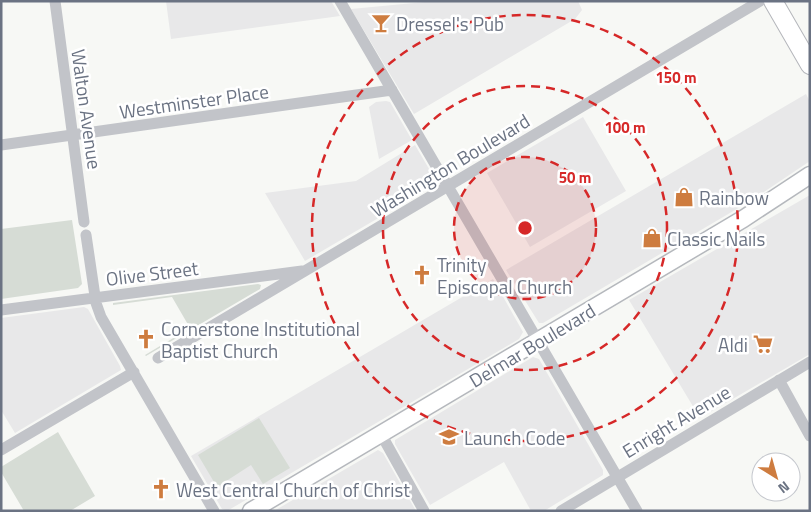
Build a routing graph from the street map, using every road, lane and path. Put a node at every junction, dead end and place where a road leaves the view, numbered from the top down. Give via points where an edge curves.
1 (55, 1) edge
2 (340, 1) edge
3 (760, 1) edge
4 (773, 1) edge
5 (810, 65) edge
6 (392, 90) junction
7 (72, 136) junction
8 (1, 145) edge
9 (810, 175) edge
10 (448, 186) junction
11 (84, 222) dead end
12 (86, 235) dead end
13 (306, 271) junction
14 (95, 297) junction
15 (1, 310) edge
16 (539, 340) junction
17 (158, 358) dead end
18 (810, 362) edge
19 (134, 372) junction
20 (778, 380) junction
21 (381, 434) junction
22 (810, 436) edge
23 (1, 450) edge
24 (617, 476) junction
25 (214, 511) edge
26 (251, 511) edge
27 (424, 511) edge
28 (561, 511) edge
29 (637, 511) edge

1 - 7 street, Walton Avenue
2 - 6 street
3 - 10 street, Washington Boulevard
4 - 5 main road
6 - 7 street, Westminster Place
6 - 10 street
7 - 8 street, Westminster Place
7 - 11 street, Walton Avenue
9 - 16 main road, Delmar Boulevard via 748,216
10 - 13 street, Washington Boulevard
10 - 16 street
12 - 14 street
13 - 14 street, Olive Street
13 - 17 street, Washington Boulevard
14 - 15 street, Olive Street
14 - 19 street via 101,317
16 - 21 main road, Delmar Boulevard
16 - 24 street
18 - 20 street, Enright Avenue
19 - 23 street
19 - 25 street
20 - 22 street
20 - 24 street, Enright Avenue
21 - 26 main road, Delmar Boulevard
21 - 27 street
24 - 28 street, Enright Avenue
24 - 29 street

